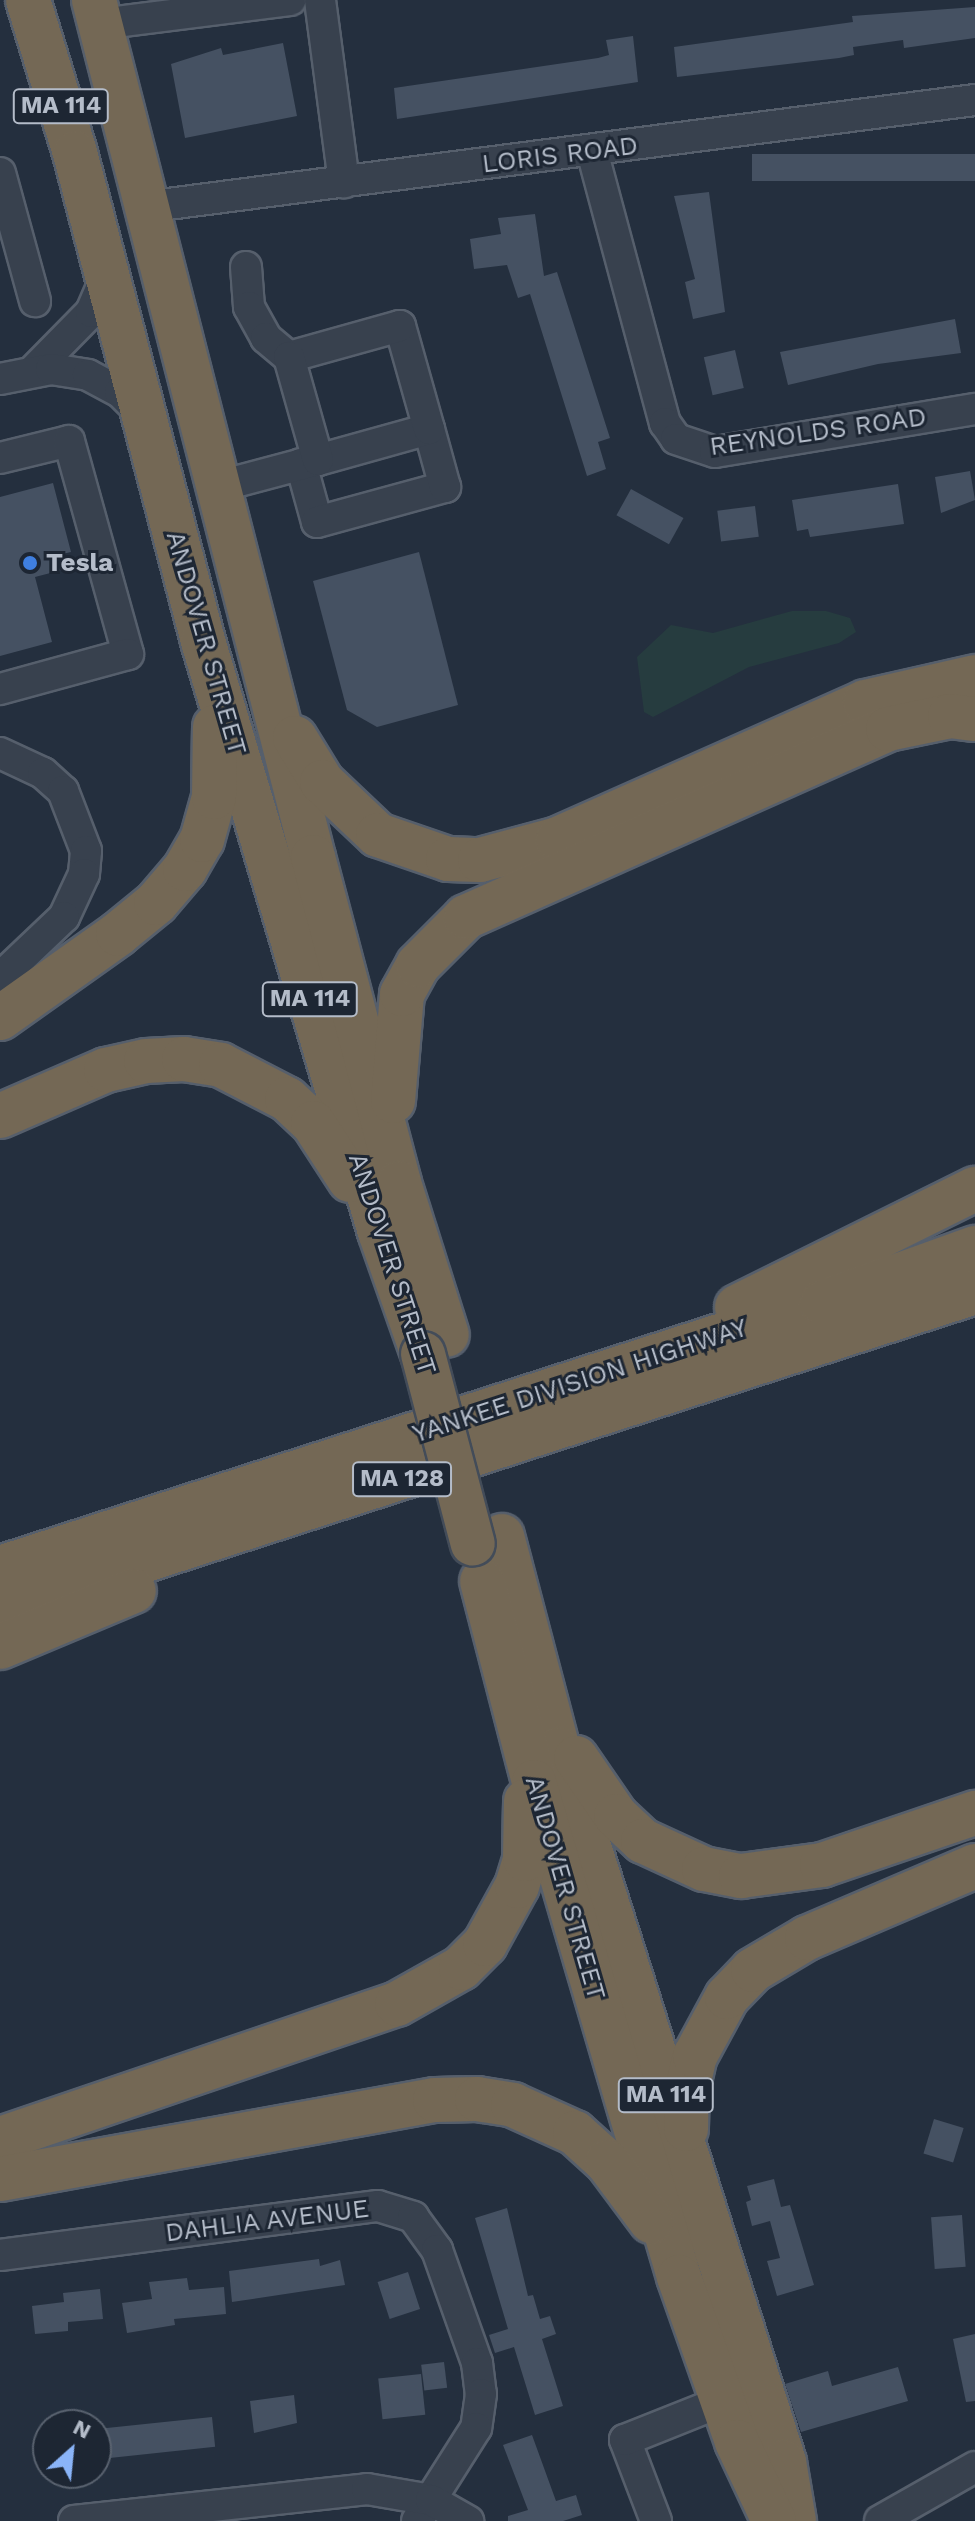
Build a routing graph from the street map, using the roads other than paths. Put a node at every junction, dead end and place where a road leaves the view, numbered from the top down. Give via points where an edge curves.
1 (28, 0) edge
2 (290, 0) edge
3 (320, 0) edge
4 (97, 12) edge
5 (975, 100) edge
6 (592, 151) junction
7 (0, 173) edge
8 (344, 182) junction
9 (145, 207) junction
10 (91, 214) junction
11 (6, 218) edge
12 (246, 267) dead end
13 (107, 275) junction
14 (35, 301) dead end
15 (289, 357) junction
16 (34, 370) junction
17 (0, 379) edge
18 (975, 409) edge
19 (145, 417) junction
20 (429, 429) junction
21 (0, 458) edge
22 (310, 462) junction
23 (220, 486) junction
24 (203, 641) junction
25 (975, 677) edge
26 (273, 685) junction
27 (0, 689) edge
28 (975, 719) edge
29 (0, 753) edge
30 (0, 978) edge
31 (0, 1018) edge
32 (0, 1116) edge
33 (399, 1183) junction
34 (975, 1189) edge
35 (380, 1232) junction
36 (975, 1248) edge
37 (975, 1292) edge
38 (975, 1318) edge
39 (803, 1350) junction
40 (437, 1352) junction
41 (604, 1372) junction
42 (321, 1506) junction
43 (171, 1513) junction
44 (0, 1548) edge
45 (0, 1568) edge
46 (0, 1607) edge
47 (0, 1647) edge
48 (521, 1677) junction
49 (975, 1813) edge
50 (975, 1866) edge
51 (0, 2139) edge
52 (690, 2172) junction
53 (0, 2179) edge
54 (0, 2255) edge
55 (679, 2277) junction
56 (706, 2408) junction
57 (975, 2467) edge
58 (424, 2510) edge
59 (74, 2521) edge
60 (468, 2521) edge
61 (656, 2521) edge
62 (774, 2521) edge
63 (794, 2521) edge
64 (880, 2521) edge

1 - 10 highway, ANDOVER STREET / MA 114
2 - 4 street
3 - 8 street
4 - 9 highway, ANDOVER STREET / MA 114
5 - 6 street, LORIS ROAD
6 - 8 street, LORIS ROAD
6 - 18 street, REYNOLDS ROAD via 665,423 676,439 715,452
7 - 11 street
8 - 9 street, LORIS ROAD
9 - 10 highway
9 - 23 highway, ANDOVER STREET / MA 114
10 - 13 highway, ANDOVER STREET / MA 114
11 - 14 street
12 - 15 street via 249,307 266,338
13 - 16 street via 91,312
13 - 19 highway, ANDOVER STREET / MA 114
15 - 20 street via 400,326
15 - 22 street
16 - 17 street
16 - 19 street via 88,375 120,392
19 - 24 highway, ANDOVER STREET / MA 114
20 - 22 street
20 - 22 street via 445,487 317,522
21 - 27 street via 69,441 128,654
22 - 23 street
23 - 26 highway, ANDOVER STREET / MA 114
24 - 31 highway via 218,760 202,840 156,903
24 - 35 highway, ANDOVER STREET / MA 114
25 - 26 highway via 865,702 558,839 480,860 411,850 350,813 297,742
26 - 33 highway, ANDOVER STREET / MA 114
28 - 33 highway via 950,716 888,729 466,917 418,965 402,994 392,1075
29 - 30 street via 43,773 63,791 86,851 84,874 64,917
32 - 35 highway via 106,1070 184,1059 221,1065 287,1099 313,1123
33 - 40 highway, ANDOVER STREET / MA 114
34 - 41 highway
35 - 40 highway, ANDOVER STREET / MA 114
36 - 41 highway, YANKEE DIVISION HIGHWAY / MA 128
37 - 39 highway, YANKEE DIVISION HIGHWAY / MA 128
38 - 39 highway
39 - 42 highway, YANKEE DIVISION HIGHWAY / MA 128
40 - 48 highway, ANDOVER STREET / MA 114, bridge
41 - 43 highway, YANKEE DIVISION HIGHWAY / MA 128
42 - 46 highway, YANKEE DIVISION HIGHWAY / MA 128
42 - 47 highway
43 - 44 highway via 71,1538
43 - 45 highway, YANKEE DIVISION HIGHWAY / MA 128
48 - 49 highway via 616,1816 656,1849 704,1869 741,1876 780,1874
48 - 51 highway via 525,1859 504,1914 461,1968 397,2004
48 - 52 highway, ANDOVER STREET / MA 114
48 - 55 highway, ANDOVER STREET / MA 114
50 - 52 highway via 807,1938 753,1970 727,1997 695,2056 687,2090
52 - 63 highway, ANDOVER STREET / MA 114 via 784,2462
53 - 55 highway via 435,2100 477,2099 513,2105 575,2133 630,2189
54 - 58 street, DAHLIA AVENUE via 378,2206 399,2209 426,2231 437,2250 477,2363 481,2394 476,2428
55 - 56 highway, ANDOVER STREET / MA 114
56 - 61 street via 625,2440
56 - 62 highway, ANDOVER STREET / MA 114
57 - 64 street
58 - 59 street via 367,2489
58 - 60 street

